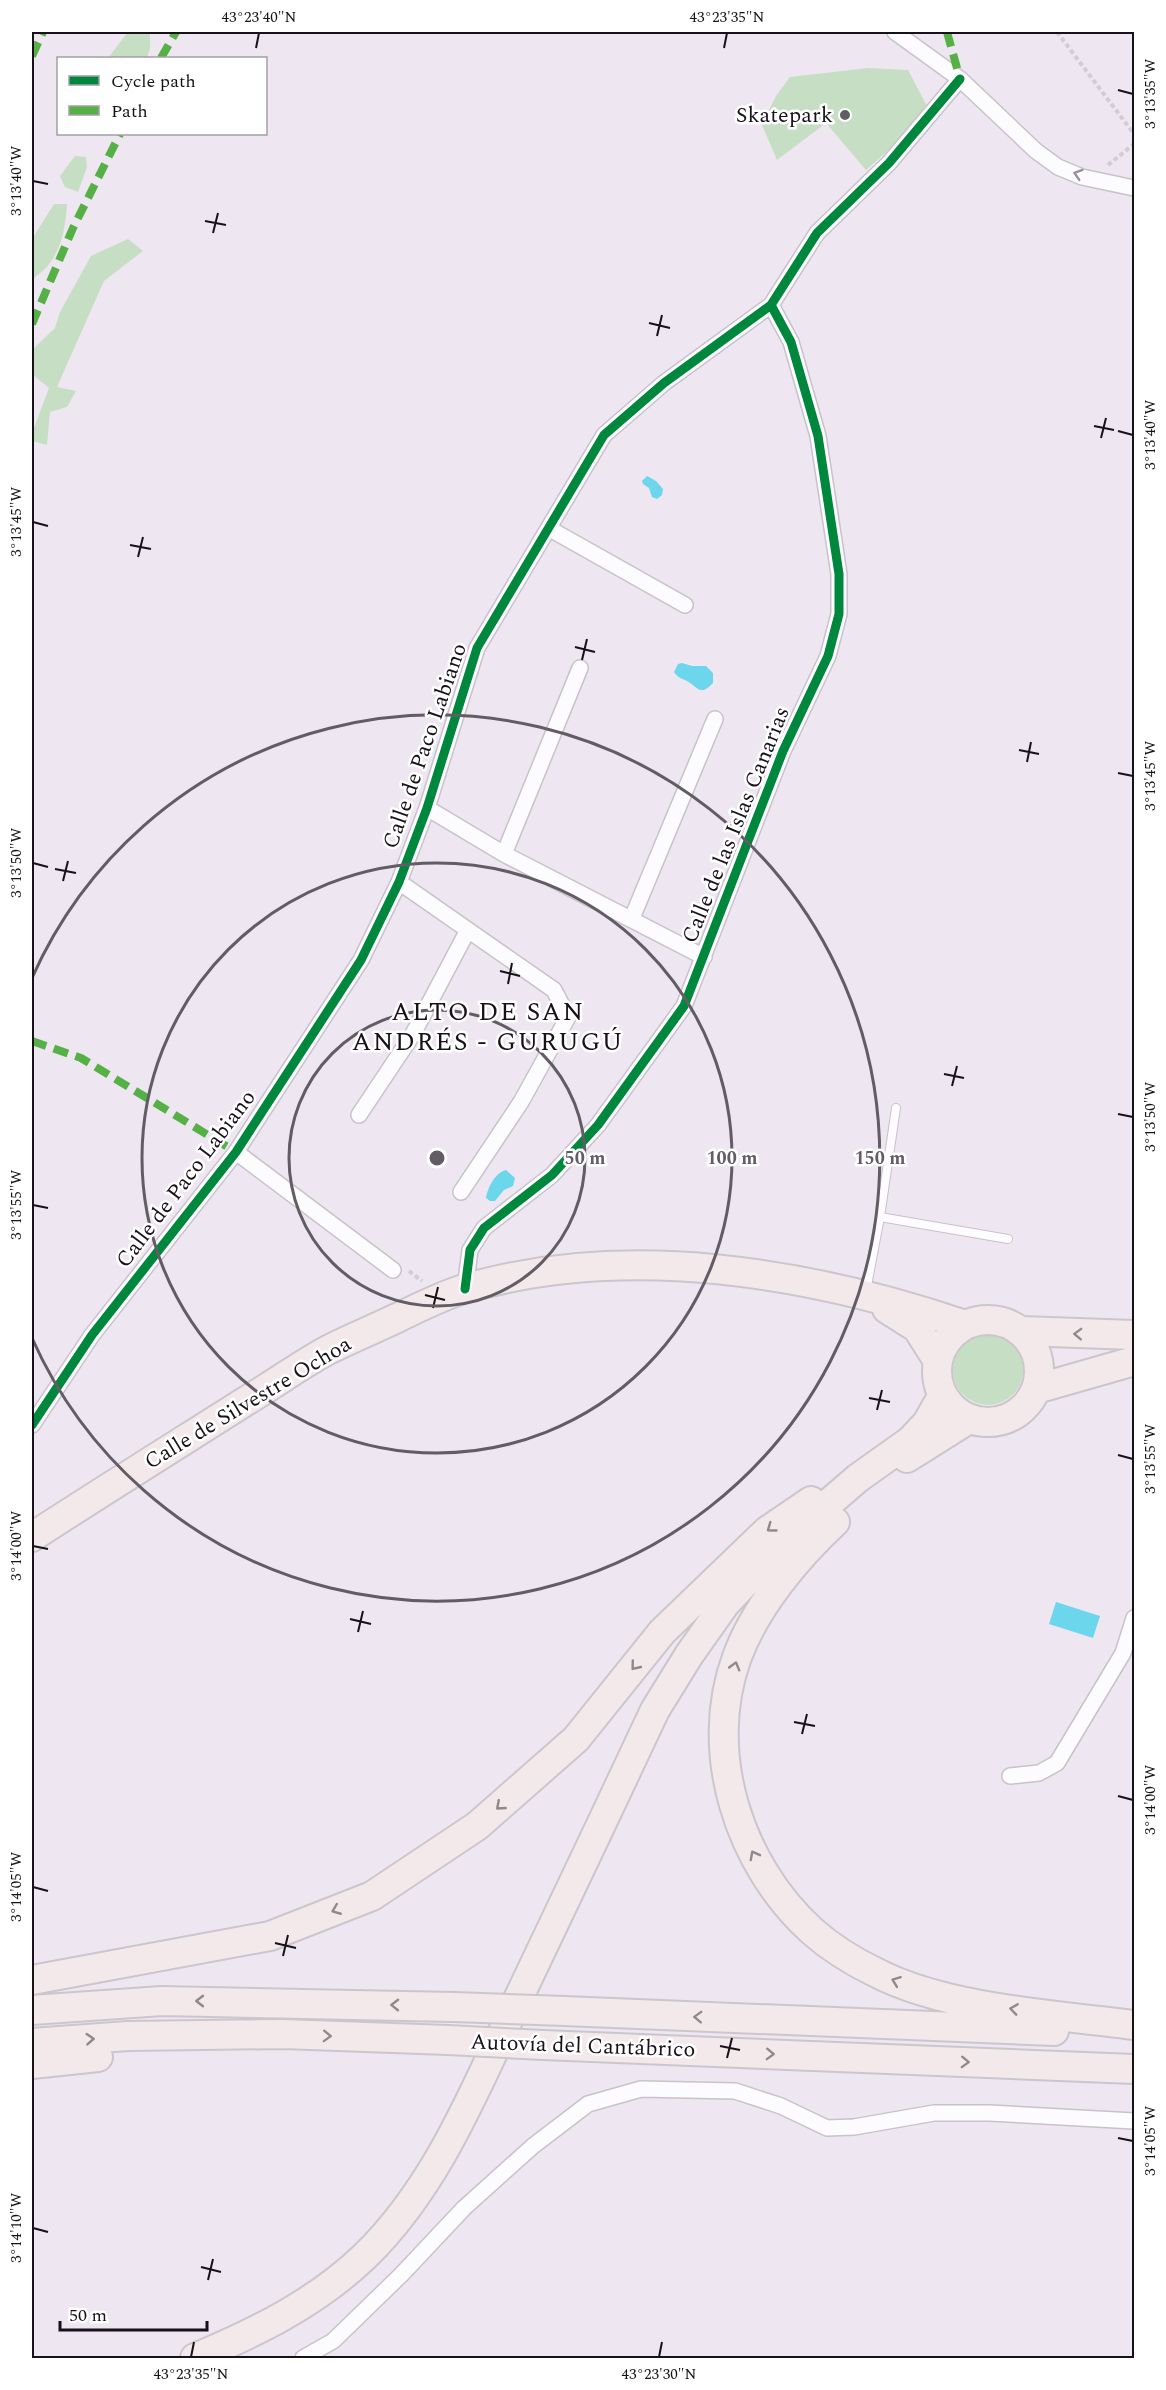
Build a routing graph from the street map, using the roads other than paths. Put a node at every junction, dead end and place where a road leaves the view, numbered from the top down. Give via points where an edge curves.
1 (895, 32) edge
2 (960, 79) junction
3 (1134, 188) edge
4 (771, 305) junction
5 (550, 529) junction
6 (685, 605) dead end
7 (580, 668) dead end
8 (715, 719) dead end
9 (427, 808) junction
10 (504, 854) junction
11 (399, 882) junction
12 (632, 918) junction
13 (468, 930) junction
14 (704, 957) junction
15 (896, 1108) dead end
16 (360, 1115) dead end
17 (236, 1152) junction
18 (461, 1192) dead end
19 (880, 1217) junction
20 (1008, 1239) dead end
21 (393, 1270) road end
22 (465, 1289) junction
23 (865, 1295) junction
24 (965, 1325) junction
25 (1022, 1331) junction
26 (1134, 1335) edge
27 (938, 1361) junction
28 (1134, 1361) edge
29 (1036, 1389) junction
30 (943, 1395) junction
31 (969, 1419) junction
32 (32, 1425) edge
33 (899, 1463) junction
34 (858, 1478) junction
35 (32, 1536) edge
36 (794, 1536) junction
37 (1134, 1618) edge
38 (1129, 1655) edge
39 (1010, 1776) dead end
40 (32, 1980) edge
41 (32, 2010) edge
42 (1134, 2025) edge
43 (283, 2034) junction
44 (1134, 2034) edge
45 (32, 2043) edge
46 (32, 2064) edge
47 (1134, 2068) edge
48 (1134, 2121) edge
49 (195, 2358) edge
50 (303, 2358) edge

1 - 2 street
3 -> 2 street via 1058,167
2 - 4 street, Calle de Paco Labiano via 889,163 817,233
4 - 5 street, Calle de Paco Labiano via 664,383 604,435
4 - 14 street, Calle de las Islas Canarias via 791,342 818,436 839,574 839,614 828,656 783,751
5 - 6 street
5 - 9 street, Calle de Paco Labiano via 477,648
7 - 10 street
8 - 12 street
9 - 10 street
9 - 11 street, Calle de Paco Labiano
10 - 12 street
11 - 13 street, Calle de Paco Labiano
11 - 17 street, Calle de Paco Labiano via 361,960
12 - 14 street
13 - 16 street via 413,1034
13 - 18 street, Calle de Paco Labiano via 554,990 568,1017 521,1102
14 - 22 street, Calle de las Islas Canarias via 684,1006 598,1125 552,1175 484,1228 470,1250
15 - 19 lane
17 - 21 street, Calle de Paco Labiano
17 - 32 street, Calle de Paco Labiano via 92,1335
19 - 20 lane
19 - 23 lane
22 - 23 highway, Calle de Silvestre Ochoa via 542,1271 633,1266 691,1267
22 - 35 highway, Calle de Silvestre Ochoa via 327,1351
23 - 24 highway, Calle de Silvestre Ochoa
23 - 27 highway via 917,1328
24 - 25 highway via 995,1320
24 - 27 highway via 952,1334
26 -> 25 highway
25 - 29 highway via 1038,1358 1040,1374
27 - 30 highway
28 - 29 highway
29 - 31 highway via 1028,1404 1001,1421
30 - 31 highway via 949,1405
30 - 34 highway via 927,1423 910,1441
31 - 33 highway
33 - 36 highway
42 -> 33 highway via 986,2005 935,1994 879,1975 830,1946 797,1917 753,1854 739,1822 725,1760 724,1719 736,1660 746,1635 768,1599 819,1536
34 - 36 highway
34 -> 40 highway via 814,1499 767,1531 662,1632 576,1739 477,1826 372,1896 270,1936
36 - 49 highway via 725,1604 655,1710 460,2122 418,2194 365,2256 309,2302 250,2335
37 - 38 street
38 - 39 street via 1057,1763 1039,1773
44 -> 41 highway, Autovía del Cantábrico, bridge via 259,2001 162,2001
45 -> 43 highway, Autovía del Cantábrico via 128,2036
43 - 46 highway via 198,2049
43 -> 47 highway, Autovía del Cantábrico, bridge
48 - 50 street via 934,2113 827,2128 781,2106 735,2091 641,2090 588,2104 533,2146 464,2208 333,2342

